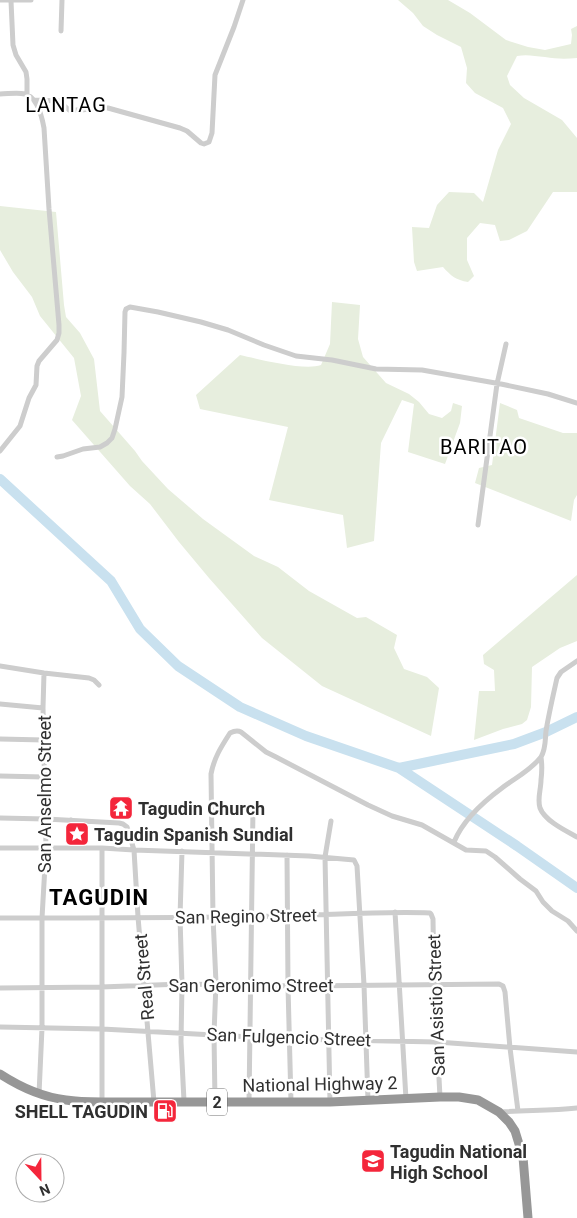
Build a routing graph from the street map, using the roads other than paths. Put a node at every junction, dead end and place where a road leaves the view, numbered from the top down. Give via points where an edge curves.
1 (0, 0) edge
2 (31, 0) edge
3 (62, 0) edge
4 (243, 0) edge
5 (11, 1) edge
6 (61, 32) dead end
7 (0, 94) edge
8 (27, 94) junction
9 (34, 100) junction
10 (506, 344) dead end
11 (497, 384) junction
12 (577, 403) edge
13 (0, 451) edge
14 (57, 457) dead end
15 (478, 525) dead end
16 (577, 661) edge
17 (0, 666) edge
18 (44, 673) junction
19 (99, 685) dead end
20 (0, 704) edge
21 (44, 708) junction
22 (0, 739) edge
23 (44, 740) junction
24 (541, 756) junction
25 (0, 776) edge
26 (44, 777) junction
27 (253, 808) dead end
28 (0, 818) edge
29 (46, 819) junction
30 (71, 820) junction
31 (331, 821) dead end
32 (577, 838) edge
33 (454, 842) junction
34 (0, 848) edge
35 (46, 848) junction
36 (71, 848) junction
37 (102, 848) junction
38 (134, 850) junction
39 (182, 852) junction
40 (212, 852) junction
41 (252, 854) junction
42 (287, 855) junction
43 (325, 857) junction
44 (395, 912) junction
45 (359, 914) junction
46 (432, 914) joint
47 (326, 915) junction
48 (288, 916) junction
49 (138, 917) junction
50 (180, 917) junction
51 (213, 917) junction
52 (252, 917) junction
53 (0, 918) edge
54 (42, 918) junction
55 (102, 918) junction
56 (577, 931) edge
57 (216, 983) junction
58 (182, 984) junction
59 (434, 984) junction
60 (251, 985) junction
61 (364, 985) junction
62 (398, 985) junction
63 (144, 986) junction
64 (288, 986) junction
65 (328, 986) junction
66 (42, 987) junction
67 (102, 987) junction
68 (0, 988) edge
69 (0, 1027) edge
70 (42, 1028) junction
71 (102, 1029) junction
72 (149, 1031) junction
73 (181, 1033) junction
74 (214, 1034) junction
75 (250, 1036) junction
76 (290, 1039) junction
77 (330, 1039) junction
78 (365, 1041) junction
79 (402, 1042) junction
80 (437, 1042) junction
81 (510, 1048) junction
82 (577, 1052) edge
83 (0, 1074) edge
84 (39, 1094) junction
85 (440, 1097) junction
86 (406, 1099) junction
87 (368, 1100) junction
88 (184, 1101) junction
89 (102, 1102) junction
90 (154, 1102) junction
91 (216, 1102) junction
92 (249, 1102) junction
93 (291, 1102) junction
94 (330, 1102) junction
95 (577, 1108) edge
96 (518, 1111) junction
97 (499, 1112) junction
98 (528, 1218) edge

1 - 5 street
2 - 5 street
3 - 6 street
4 - 9 street via 215,75 212,133 206,144 180,128 108,108 69,110 59,102
5 - 8 street via 13,45 26,72
7 - 8 street
8 - 9 street
9 - 13 street via 44,128 59,333 39,361 36,385 20,426
10 - 11 street
11 - 12 street
11 - 14 street via 422,370 376,369 296,356 201,322 130,307 125,312 122,397 112,438 100,447
11 - 15 street
16 - 24 street via 557,678 545,750
17 - 18 street
18 - 19 street via 89,678
18 - 21 street, San Anselmo Street
20 - 21 street
21 - 23 street, San Anselmo Street
22 - 23 street
23 - 26 street, San Anselmo Street
24 - 32 street via 540,808
24 - 33 street via 531,768 477,810 460,829
25 - 26 street
26 - 29 street, San Anselmo Street
27 - 41 street
28 - 29 street
29 - 30 street
29 - 35 street, San Anselmo Street
30 - 36 street
30 - 38 street, Real Street via 123,824 127,827
31 - 43 street
33 - 40 street via 422,825 368,805 233,731 213,764
33 - 56 street via 466,850 486,851 495,857 536,891 552,912 568,921
34 - 35 street
35 - 36 street
35 - 54 street, San Anselmo Street
36 - 37 street
37 - 38 street
37 - 55 street
38 - 39 street
38 - 49 street, Real Street
39 - 40 street
39 - 50 street
40 - 41 street
40 - 51 street
41 - 42 street
41 - 52 street
42 - 43 street
42 - 48 street
43 - 45 street via 356,861
43 - 47 street
44 - 45 street, San Regino Street
44 - 46 street, San Regino Street
44 - 62 street
45 - 47 street, San Regino Street
45 - 61 street
46 - 59 street, San Asistio Street
47 - 48 street, San Regino Street
47 - 65 street
48 - 52 street, San Regino Street
48 - 64 street
49 - 50 street, San Regino Street
49 - 55 street, San Regino Street
49 - 63 street, Real Street
50 - 51 street, San Regino Street
50 - 58 street
51 - 52 street, San Regino Street
51 - 57 street
52 - 60 street
53 - 54 street, San Regino Street
54 - 55 street, San Regino Street
54 - 66 street, San Anselmo Street
55 - 67 street
57 - 58 street, San Geronimo Street
57 - 60 street, San Geronimo Street
57 - 74 street
58 - 63 street, San Geronimo Street
58 - 73 street
59 - 62 street, San Geronimo Street
59 - 80 street, San Asistio Street
59 - 81 street, San Geronimo Street via 503,986
60 - 64 street, San Geronimo Street
60 - 75 street
61 - 62 street, San Geronimo Street
61 - 65 street, San Geronimo Street
61 - 78 street
62 - 79 street
63 - 67 street, San Geronimo Street
63 - 72 street, Real Street
64 - 65 street, San Geronimo Street
64 - 76 street
65 - 77 street
66 - 67 street, San Geronimo Street
66 - 68 street, San Geronimo Street
66 - 70 street, San Anselmo Street
67 - 71 street
69 - 70 street, San Fulgencio Street
70 - 71 street, San Fulgencio Street
70 - 84 street, San Anselmo Street
71 - 72 street, San Fulgencio Street
71 - 89 street
72 - 73 street, San Fulgencio Street
72 - 90 street, Real Street
73 - 74 street, San Fulgencio Street
73 - 88 street
74 - 75 street, San Fulgencio Street
74 - 91 street
75 - 76 street, San Fulgencio Street
75 - 92 street
76 - 77 street, San Fulgencio Street
76 - 93 street
77 - 78 street, San Fulgencio Street
77 - 94 street
78 - 79 street, San Fulgencio Street
78 - 87 street
79 - 80 street, San Fulgencio Street
79 - 86 street
80 - 81 street, San Fulgencio Street
80 - 85 street, San Asistio Street
81 - 82 street, San Fulgencio Street
81 - 96 street
83 - 84 highway, National Highway 2 / 2
84 - 89 highway, National Highway 2 / 2 via 67,1101
85 - 86 highway, National Highway 2 / 2
85 - 97 highway, National Highway 2 / 2 via 478,1100
86 - 87 highway, National Highway 2 / 2
87 - 94 highway, National Highway 2 / 2
88 - 90 highway, National Highway 2 / 2
88 - 91 highway, National Highway 2 / 2
89 - 90 highway, National Highway 2 / 2
91 - 92 highway, National Highway 2 / 2
92 - 93 highway, National Highway 2 / 2
93 - 94 highway, National Highway 2 / 2
95 - 96 street
96 - 97 street
97 - 98 highway, National Highway 2 / 2 via 515,1131 523,1157

